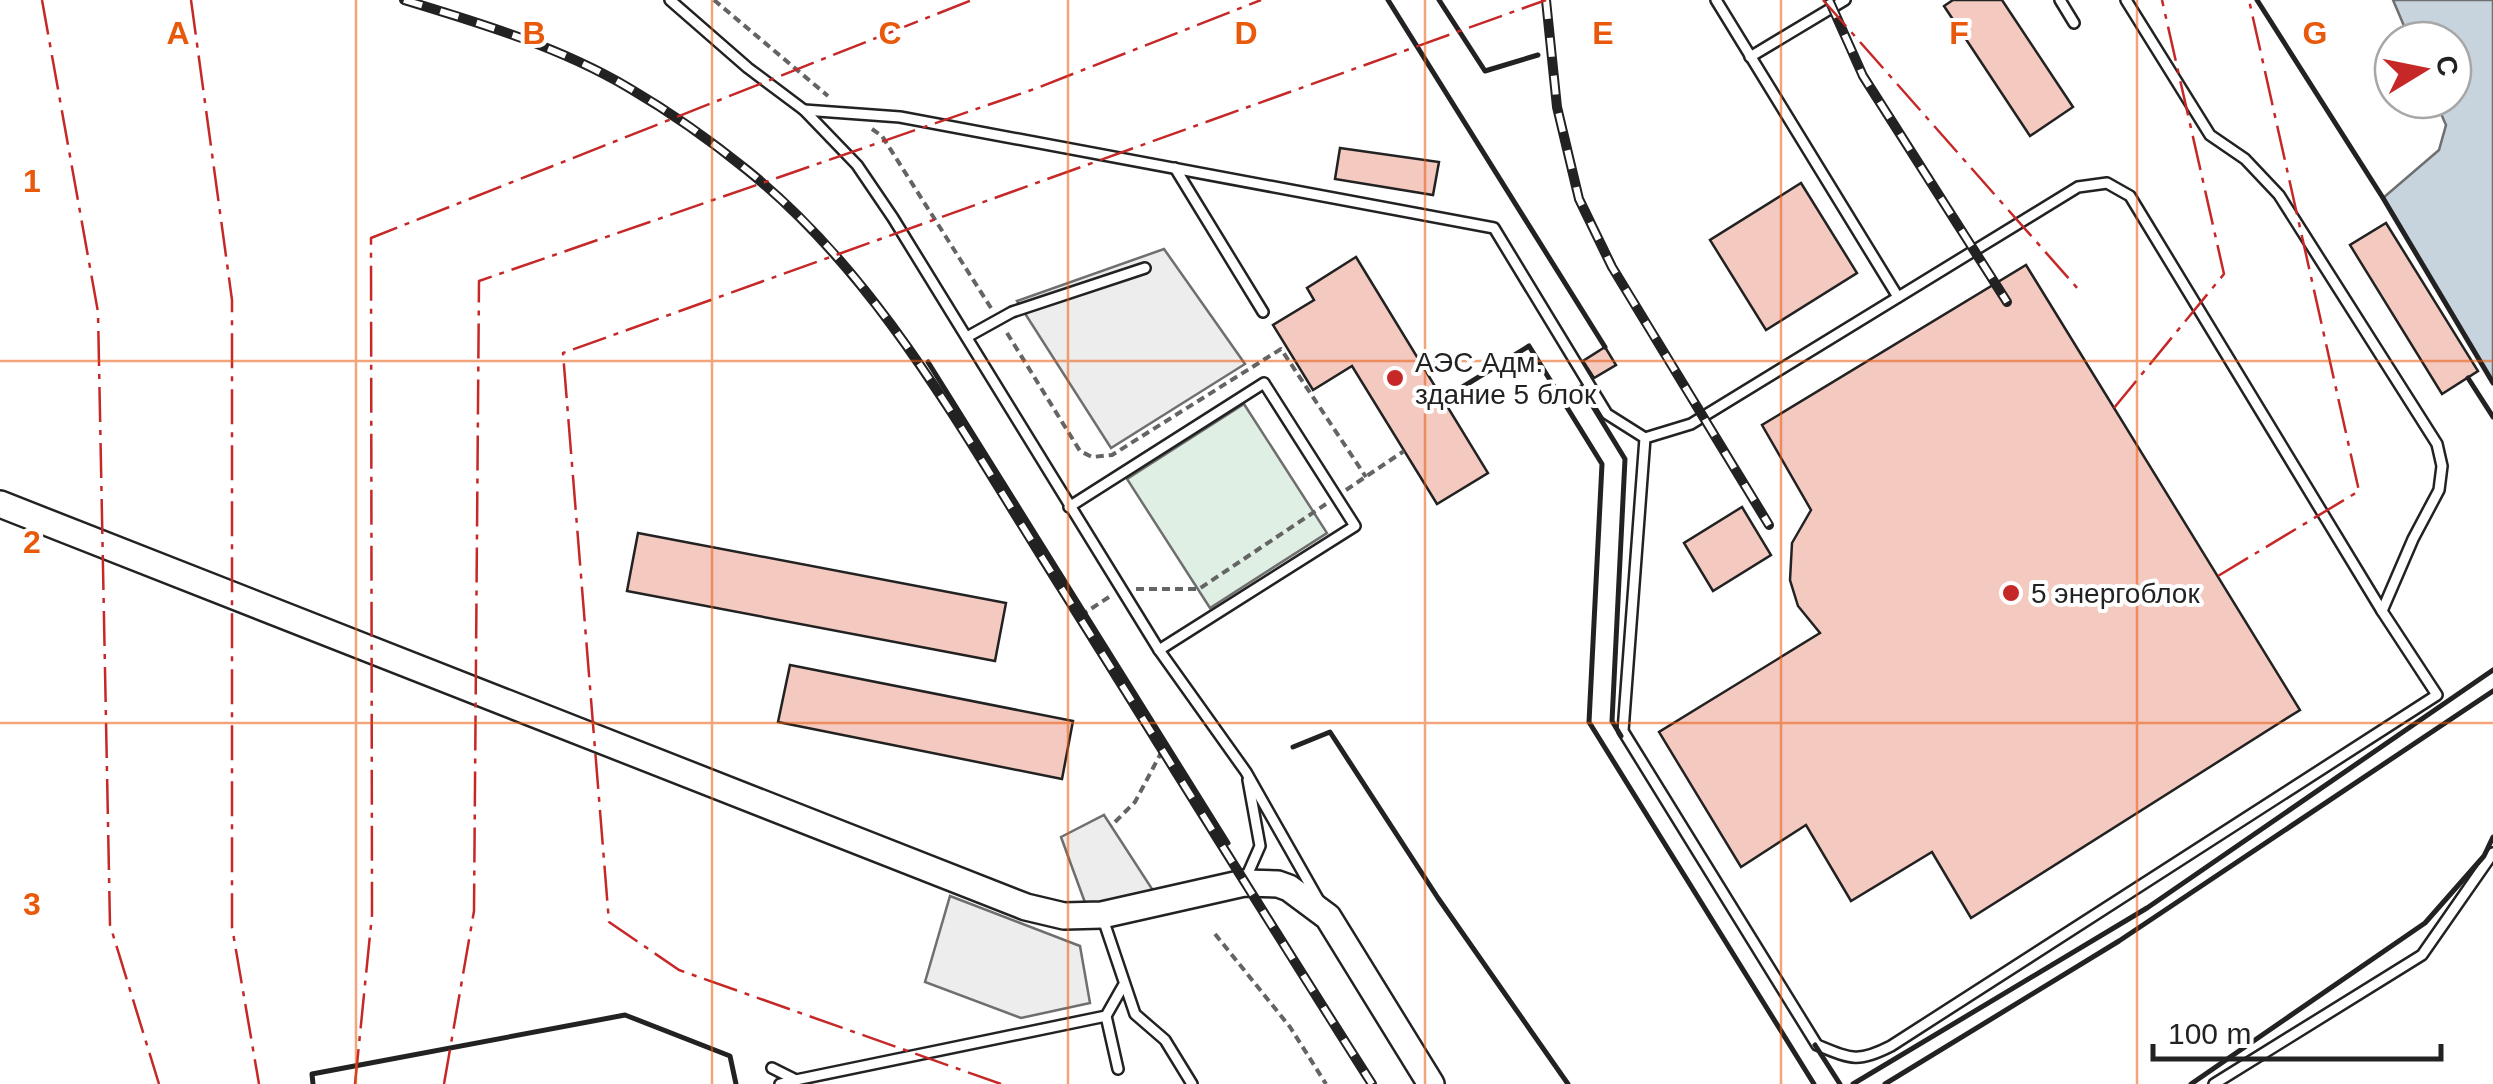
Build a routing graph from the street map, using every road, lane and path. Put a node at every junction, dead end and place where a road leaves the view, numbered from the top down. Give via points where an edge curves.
1 (670, 0) edge
2 (1716, 0) edge
3 (1845, 0) edge
4 (2060, 0) edge
5 (2126, 0) edge
6 (2074, 23) dead end
7 (1750, 56) junction
8 (804, 110) junction
9 (1175, 168) junction
10 (1145, 268) dead end
11 (1898, 297) junction
12 (1263, 312) dead end
13 (967, 338) junction
14 (1646, 438) junction
15 (1404, 451) dead end
16 (1337, 497) junction
17 (0, 504) edge
18 (1069, 507) junction
19 (1199, 589) dead end
20 (2382, 612) junction
21 (1077, 618) dead end
22 (1159, 650) junction
23 (1246, 772) junction
24 (1112, 826) dead end
25 (2493, 853) edge
26 (1244, 882) junction
27 (1102, 915) junction
28 (1328, 917) junction
29 (1215, 934) dead end
30 (1123, 986) junction
31 (1106, 1016) junction
32 (772, 1068) dead end
33 (1118, 1069) dead end
34 (796, 1080) junction
35 (780, 1084) edge
36 (1192, 1084) edge
37 (1326, 1084) edge
38 (1431, 1084) edge
39 (2214, 1084) edge

1 - 8 lane
2 - 7 lane
3 - 7 lane
4 - 6 lane
5 - 20 lane via 2210,135 2280,195 2437,444 2439,490
7 - 11 lane
8 - 9 lane via 900,117
8 - 13 lane via 857,165
9 - 12 lane
9 - 14 lane via 1494,228 1607,414
10 - 13 lane via 1012,312
11 - 14 lane via 1690,424
11 - 20 lane via 2078,187 2107,184 2130,196
13 - 18 lane
14 - 20 lane via 1623,730 1818,1045 1841,1054 1868,1058 1891,1046 2437,695
15 - 16 path
16 - 18 lane via 1264,382
16 - 19 path
16 - 22 lane via 1355,526
17 - 27 main road via 1026,906 1064,916
18 - 22 lane
21 - 24 path via 1162,753 1135,802
22 - 23 lane
23 - 26 lane via 1260,846
23 - 28 lane
25 - 39 lane via 2422,955
26 - 27 main road
26 - 28 main road via 1289,888
27 - 30 lane
28 - 38 main road
29 - 37 path via 1290,1026
30 - 31 lane
30 - 36 lane via 1134,1014 1165,1040
31 - 33 lane
31 - 34 lane
32 - 34 lane
34 - 35 lane

